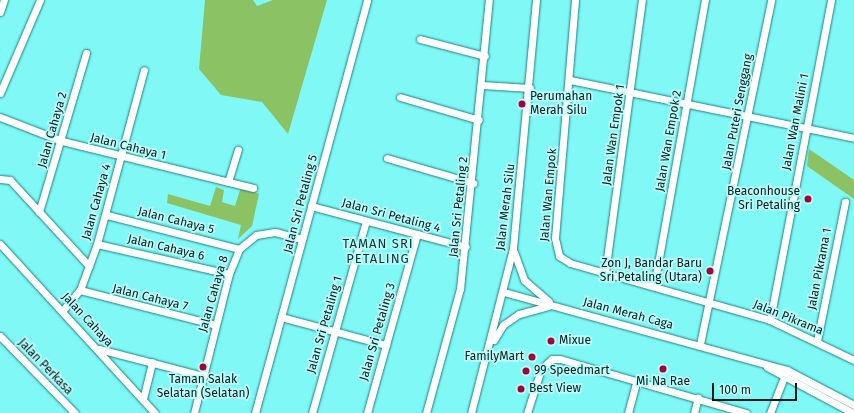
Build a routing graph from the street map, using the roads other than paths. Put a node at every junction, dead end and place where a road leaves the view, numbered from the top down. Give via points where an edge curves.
1 (4, 0) edge
2 (40, 0) edge
3 (367, 0) edge
4 (489, 0) edge
5 (536, 0) edge
6 (575, 0) edge
7 (642, 0) edge
8 (705, 0) edge
9 (772, 0) edge
10 (832, 0) edge
11 (0, 12) edge
12 (420, 39) dead end
13 (86, 53) dead end
14 (485, 56) junction
15 (144, 70) dead end
16 (570, 80) junction
17 (482, 85) junction
18 (530, 88) junction
19 (631, 92) junction
20 (0, 94) edge
21 (400, 97) dead end
22 (687, 104) junction
23 (748, 115) junction
24 (0, 117) edge
25 (479, 120) junction
26 (806, 129) junction
27 (854, 138) edge
28 (62, 141) junction
29 (238, 149) dead end
30 (121, 157) junction
31 (387, 158) dead end
32 (0, 179) edge
33 (228, 182) junction
34 (473, 182) junction
35 (254, 188) dead end
36 (845, 202) dead end
37 (311, 206) junction
38 (39, 212) junction
39 (107, 215) junction
40 (366, 221) junction
41 (417, 234) junction
42 (302, 239) junction
43 (0, 244) edge
44 (97, 244) junction
45 (466, 247) junction
46 (513, 248) junction
47 (239, 249) junction
48 (89, 266) junction
49 (605, 273) junction
50 (229, 274) junction
51 (654, 286) junction
52 (80, 290) junction
53 (504, 292) junction
54 (710, 302) junction
55 (552, 305) junction
56 (62, 310) junction
57 (281, 317) junction
58 (770, 320) junction
59 (216, 325) junction
60 (334, 331) junction
61 (0, 336) edge
62 (817, 341) junction
63 (700, 344) junction
64 (386, 345) junction
65 (490, 346) junction
66 (98, 349) junction
67 (854, 360) edge
68 (152, 362) junction
69 (786, 373) junction
70 (203, 376) junction
71 (637, 380) junction
72 (698, 397) junction
73 (142, 399) junction
74 (854, 405) edge
75 (771, 412) edge
76 (75, 413) edge
77 (155, 413) edge
78 (194, 413) edge
79 (255, 413) edge
80 (312, 413) edge
81 (367, 413) edge
82 (426, 413) edge
83 (471, 413) edge
84 (527, 413) edge
85 (628, 413) edge
86 (694, 413) edge
87 (746, 413) edge
88 (853, 413) edge

1 - 11 street
2 - 20 street
3 - 37 street, Jalan Sri Petaling 5
4 - 14 street, Jalan Sri Petaling 2
5 - 18 street, Jalan Merah Silu
6 - 16 street, Jalan Wan Empok
7 - 19 street, Jalan Wan Empok 1
8 - 22 street, Jalan Wan Empok 2
9 - 23 street, Jalan Puteri Senggang
10 - 26 street, Jalan Wan Malini 1
12 - 14 street
13 - 28 street, Jalan Cahaya 2
14 - 17 street, Jalan Sri Petaling 2
15 - 30 street, Jalan Cahaya 4
16 - 19 street
16 - 49 street, Jalan Wan Empok via 555,245 562,260
17 - 18 street
17 - 25 street, Jalan Sri Petaling 2
18 - 46 street, Jalan Merah Silu
19 - 22 street
19 - 49 street, Jalan Wan Empok 1
21 - 25 street
22 - 23 street
22 - 51 street, Jalan Wan Empok 2
23 - 26 street
23 - 54 street, Jalan Puteri Senggang
24 - 28 street, Jalan Cahaya 1
25 - 34 street, Jalan Sri Petaling 2
26 - 27 street
26 - 58 street, Jalan Wan Malini 1
28 - 30 street, Jalan Cahaya 1
28 - 38 street, Jalan Cahaya 2
29 - 33 street
30 - 33 street, Jalan Cahaya 1
30 - 39 street, Jalan Cahaya 4
31 - 34 street
32 - 38 street via 10,180
33 - 35 street, Jalan Cahaya 1
34 - 45 street, Jalan Sri Petaling 2
36 - 62 street, Jalan Pikrama 1
37 - 40 street, Jalan Sri Petaling 4
37 - 42 street, Jalan Sri Petaling 5
38 - 48 street
39 - 44 street, Jalan Cahaya 4
39 - 47 street, Jalan Cahaya 5
40 - 41 street, Jalan Sri Petaling 4
40 - 60 street, Jalan Sri Petaling 1
41 - 45 street, Jalan Sri Petaling 4
41 - 64 street, Jalan Sri Petaling 3
42 - 47 street, Jalan Cahaya 8 via 275,232 256,235
42 - 57 street, Jalan Sri Petaling 5
43 - 56 street, Jalan Cahaya
44 - 48 street, Jalan Cahaya 4
44 - 50 street, Jalan Cahaya 6
45 - 82 street, Jalan Sri Petaling 2 via 460,289
46 - 53 street, Jalan Merah Silu
46 - 55 street via 524,280
47 - 50 street, Jalan Cahaya 8
48 - 52 street, Jalan Cahaya 4
49 - 51 street, Jalan Wan Empok
50 - 59 street, Jalan Cahaya 8
51 - 54 street, Jalan Wan Empok
52 - 56 street, Jalan Cahaya 4
52 - 59 street, Jalan Cahaya 7
53 - 55 street, Jalan Merah Caga
53 - 65 street, Jalan Merah Silu
54 - 58 street, Jalan Pikrama
54 - 63 street, Jalan Puteri Senggang
55 - 63 street, Jalan Merah Caga
55 - 65 street via 519,314 503,325
56 - 66 street, Jalan Cahaya
57 - 60 street
57 - 79 street, Jalan Sri Petaling 5
58 - 62 street, Jalan Pikrama
59 - 70 street, Jalan Cahaya 8
60 - 64 street
60 - 80 street, Jalan Sri Petaling 1
61 - 76 street, Jalan Perkasa
62 - 67 street, Jalan Pikrama
63 - 69 street, Jalan Merah Caga via 747,357
64 - 81 street, Jalan Sri Petaling 3
65 - 83 street, Jalan Merah Silu
66 - 68 street
66 - 73 street, Jalan Cahaya
68 - 70 street
68 - 73 street
69 - 74 street, Jalan Merah Caga
69 - 75 street
69 - 88 street, Jalan Merah Caga
70 - 78 street, Jalan Cahaya 8
71 - 72 street
71 - 84 street via 552,359 537,376
71 - 85 street
72 - 86 street
72 - 87 street
73 - 77 street, Jalan Cahaya

